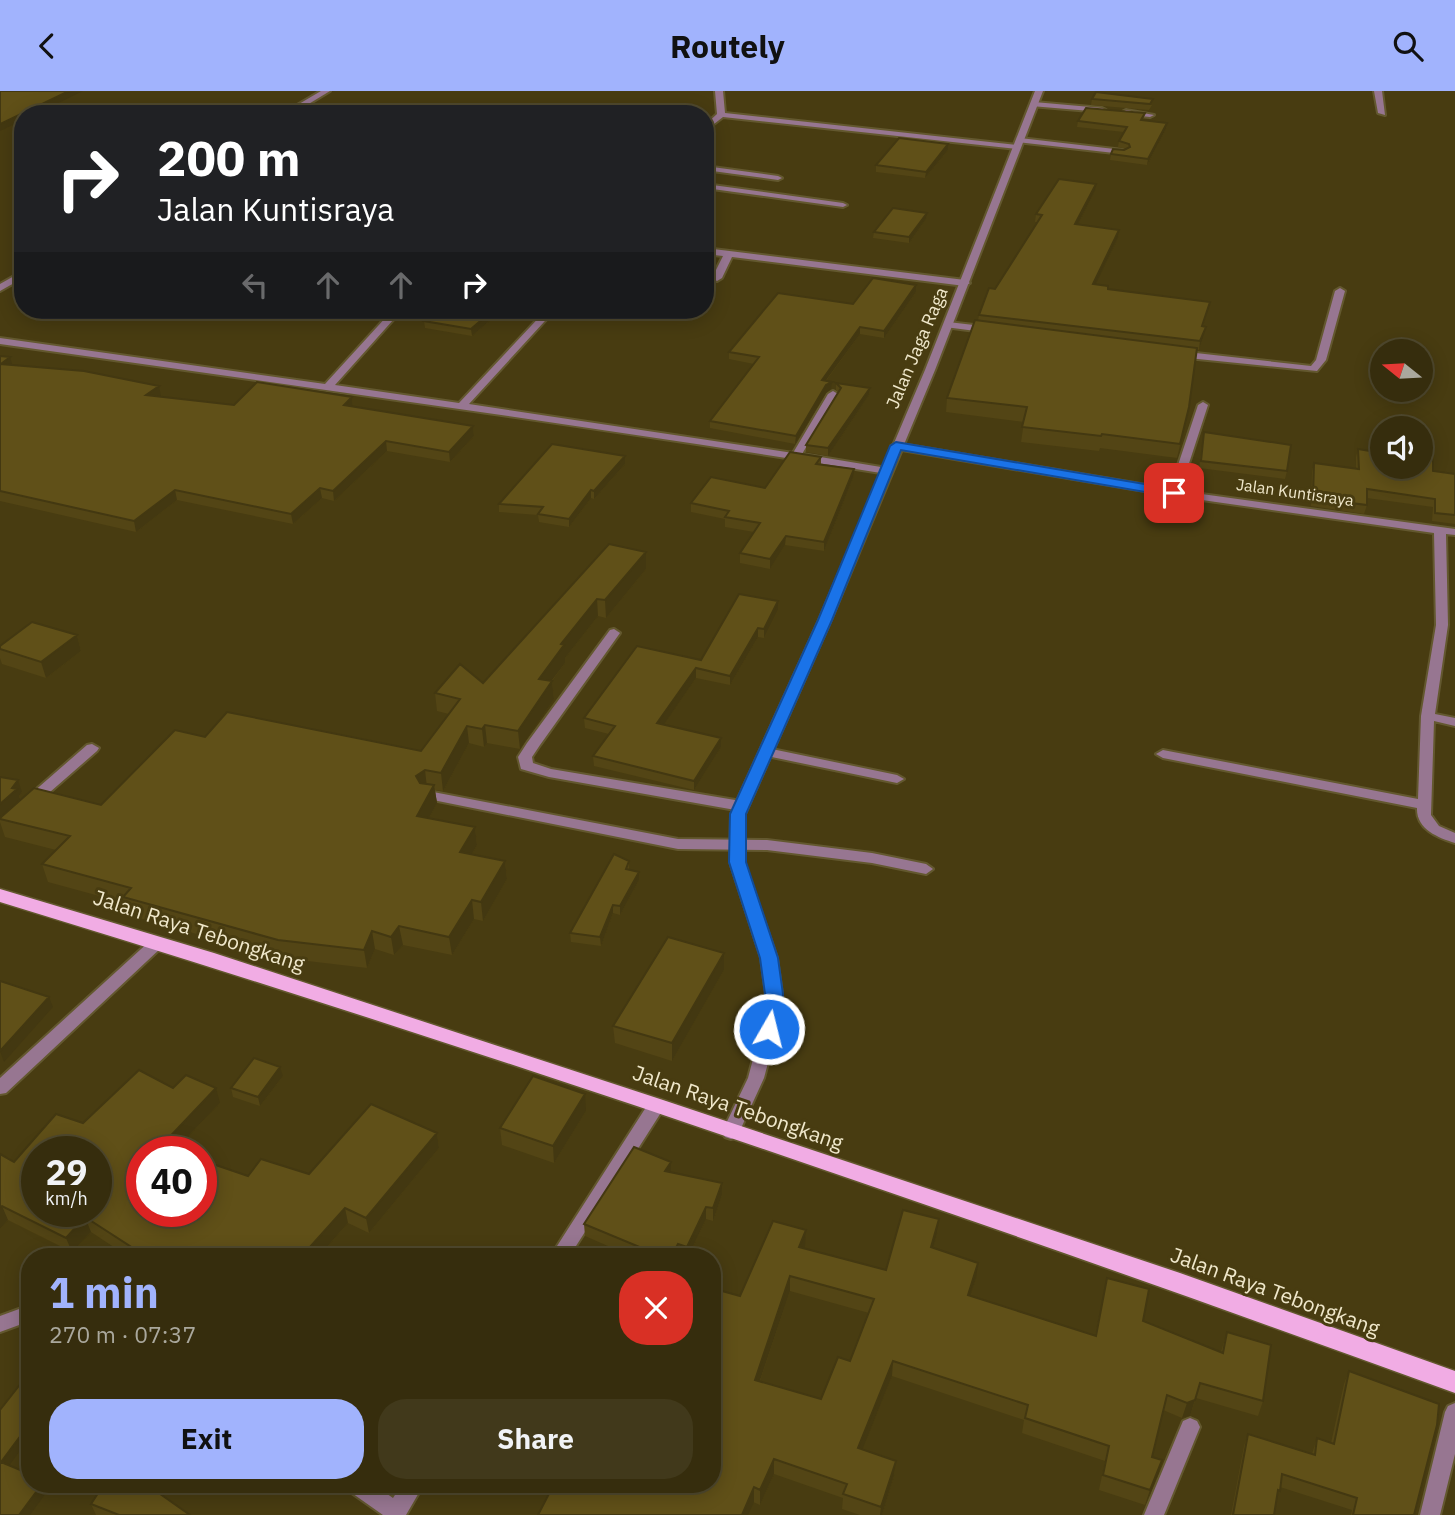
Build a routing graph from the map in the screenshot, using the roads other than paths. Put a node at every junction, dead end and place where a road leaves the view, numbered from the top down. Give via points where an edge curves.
1 (326, 91) edge
2 (719, 91) edge
3 (1039, 91) edge
4 (1378, 91) edge
5 (1034, 104) junction
6 (302, 105) edge
7 (1382, 113) dead end
8 (721, 115) junction
9 (1150, 115) edge
10 (714, 121) edge
11 (1019, 143) junction
12 (1123, 152) edge
13 (714, 169) edge
14 (778, 178) dead end
15 (714, 187) edge
16 (843, 205) dead end
17 (714, 252) edge
18 (729, 253) junction
19 (716, 278) dead end
20 (965, 283) junction
21 (1340, 291) dead end
22 (388, 319) edge
23 (543, 319) edge
24 (948, 325) junction
25 (1001, 332) edge
26 (0, 341) edge
27 (1163, 352) edge
28 (327, 388) junction
29 (833, 394) dead end
30 (1203, 405) dead end
31 (460, 408) junction
32 (896, 446) junction
33 (796, 456) junction
34 (887, 471) junction
35 (1174, 493) junction
36 (1440, 530) junction
37 (1455, 532) edge
38 (1449, 626) edge
39 (614, 633) dead end
40 (1428, 716) junction
41 (1455, 723) edge
42 (92, 748) dead end
43 (766, 752) junction
44 (1163, 754) dead end
45 (897, 779) dead end
46 (428, 795) edge
47 (1424, 805) junction
48 (740, 810) junction
49 (20, 812) edge
50 (1455, 838) edge
51 (736, 839) junction
52 (926, 869) dead end
53 (0, 895) edge
54 (157, 943) junction
55 (0, 1088) edge
56 (656, 1106) junction
57 (731, 1132) junction
58 (565, 1248) edge
59 (21, 1316) edge
60 (0, 1324) edge
61 (1455, 1382) edge
62 (1455, 1412) edge
63 (1190, 1427) dead end
64 (369, 1493) edge
65 (408, 1493) edge
66 (1154, 1515) edge
67 (1430, 1515) edge

1 - 6 street
2 - 8 street
3 - 5 street, Jalan Jaga Raga
4 - 7 street
5 - 9 street
5 - 11 street, Jalan Jaga Raga
8 - 10 street
8 - 11 street
11 - 12 street
11 - 20 street, Jalan Jaga Raga
13 - 14 street
15 - 16 street
17 - 18 street
18 - 19 street
18 - 20 street
20 - 24 street, Jalan Jaga Raga
21 - 27 street via 1321,361 1314,369
22 - 28 street
23 - 31 street
24 - 25 street
24 - 32 street, Jalan Jaga Raga
26 - 28 street
28 - 31 street
29 - 33 street
30 - 35 street
31 - 33 street
32 - 34 street, Jalan Jaga Raga
32 - 35 street, Jalan Kuntisraya
33 - 34 street
34 - 43 street, Jalan Jaga Raga
35 - 36 street, Jalan Kuntisraya
36 - 37 street, Jalan Kuntisraya
36 - 38 street
38 - 40 street
39 - 48 street via 534,743 525,757 526,766
40 - 41 street
40 - 47 street
42 - 49 street
43 - 45 street
43 - 48 street, Jalan Jaga Raga
44 - 47 street
46 - 51 street via 678,844
47 - 50 street via 1424,816 1434,829
48 - 51 street, Jalan Jaga Raga
51 - 52 street
51 - 57 street, Jalan Jaga Raga via 737,862 769,958 774,994 756,1078
53 - 54 main road, Jalan Raya Tebongkang
54 - 55 street
54 - 56 main road, Jalan Raya Tebongkang
56 - 57 main road, Jalan Raya Tebongkang
56 - 58 street
57 - 61 main road, Jalan Raya Tebongkang via 1180,1283
59 - 60 street
62 - 67 street
63 - 66 street
64 - 65 street via 396,1512

